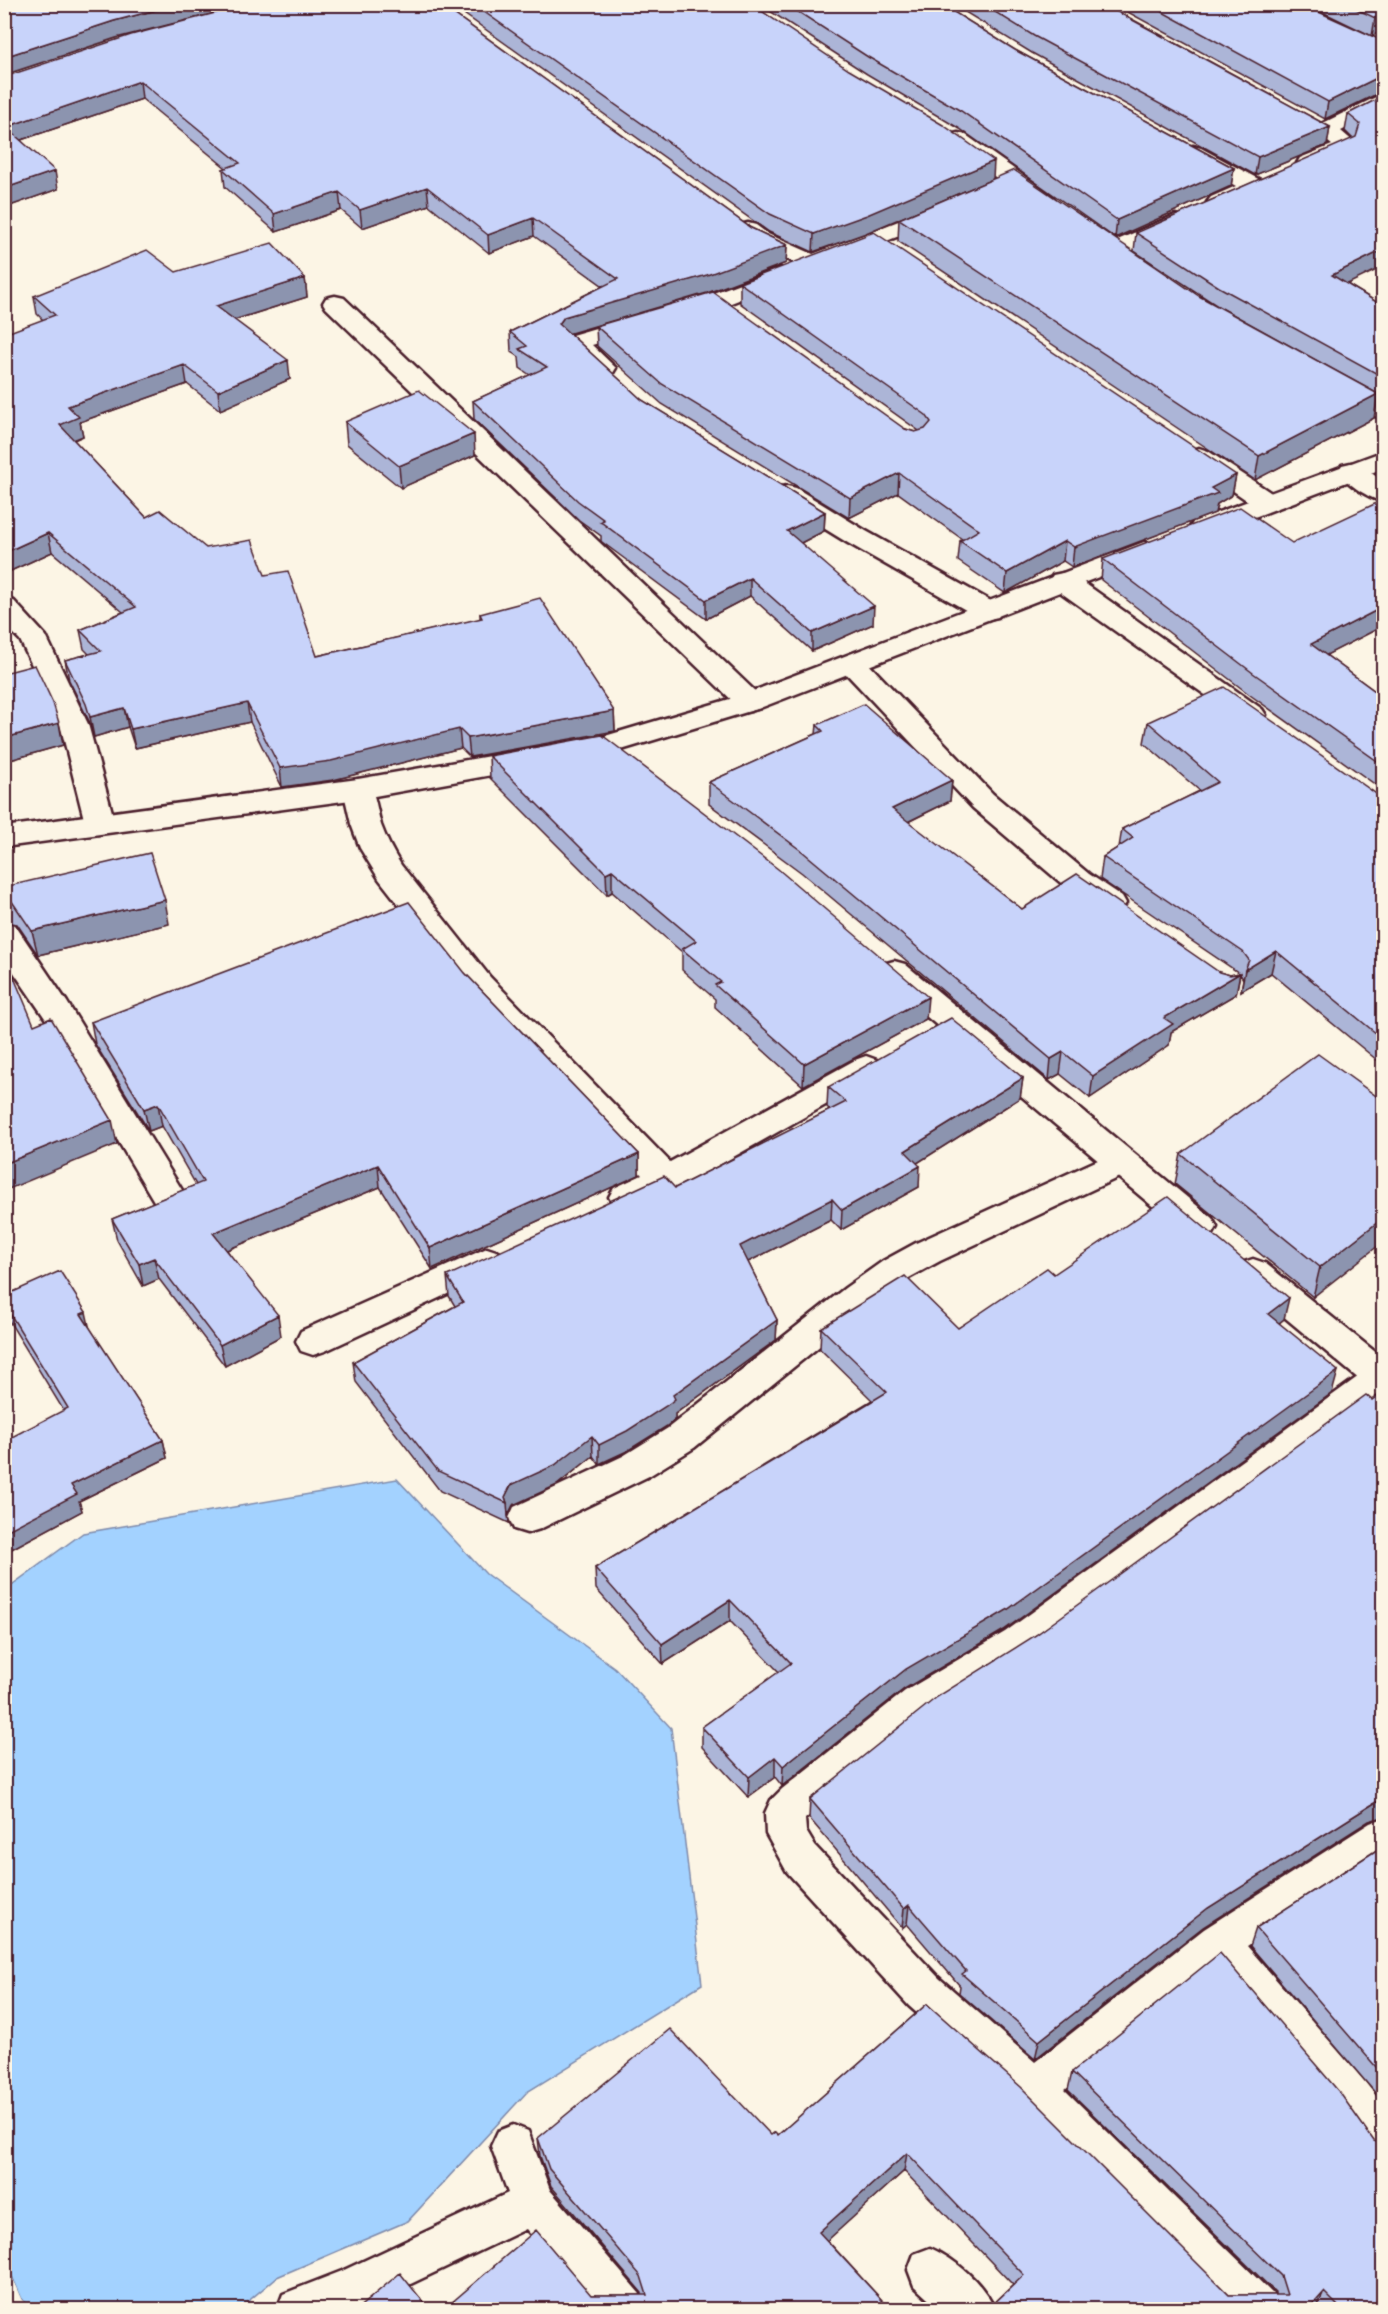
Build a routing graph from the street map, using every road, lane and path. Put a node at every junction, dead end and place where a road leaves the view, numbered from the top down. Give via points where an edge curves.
1 (1383, 100) edge
2 (1304, 120) edge
3 (942, 130) edge
4 (1325, 131) junction
5 (1170, 140) edge
6 (1271, 179) junction
7 (1016, 180) junction
8 (994, 189) edge
9 (962, 203) edge
10 (1061, 213) edge
11 (731, 218) edge
12 (1114, 251) edge
13 (812, 263) junction
14 (335, 303) dead end
15 (1314, 372) edge
16 (618, 380) edge
17 (1383, 411) edge
18 (1179, 443) edge
19 (1383, 459) edge
20 (1351, 471) junction
21 (769, 483) edge
22 (1383, 494) edge
23 (1267, 502) junction
24 (1063, 581) junction
25 (4, 607) edge
26 (988, 611) junction
27 (853, 664) junction
28 (750, 702) junction
29 (1277, 732) edge
30 (608, 745) junction
31 (637, 766) edge
32 (358, 789) junction
33 (100, 823) junction
34 (4, 837) edge
35 (1134, 919) edge
36 (4, 933) edge
37 (871, 952) edge
38 (952, 1021) junction
39 (921, 1038) edge
40 (891, 1055) edge
41 (1120, 1162) junction
42 (666, 1179) junction
43 (170, 1199) edge
44 (602, 1209) edge
45 (516, 1248) edge
46 (313, 1341) dead end
47 (1383, 1379) edge
48 (527, 1518) dead end
49 (1383, 1836) edge
50 (1218, 1942) junction
51 (1034, 2089) junction
52 (1383, 2142) edge
53 (513, 2146) dead end
54 (533, 2203) junction
55 (930, 2270) dead end
56 (299, 2310) edge
57 (624, 2310) edge
58 (973, 2310) edge
59 (1257, 2310) edge

1 - 4 street
2 - 4 street
3 - 7 street
4 - 6 street via 1344,143 1344,148
5 - 6 street
6 - 12 street
7 - 8 street
7 - 10 street
9 - 13 street via 885,246
11 - 13 street via 760,239
13 - 16 street via 726,307 574,342
14 - 28 street
15 - 17 street
18 - 23 street
19 - 20 street
20 - 22 street
20 - 23 street
21 - 26 street
23 - 24 street
24 - 26 street
24 - 29 street
25 - 33 street via 32,636 74,724
26 - 27 street
27 - 28 street
27 - 35 street via 983,801 1078,881
28 - 30 street
30 - 31 street
30 - 32 street
32 - 33 street
32 - 42 street via 375,848 479,985
33 - 34 street
36 - 43 street via 56,1010
37 - 38 street
38 - 39 street
38 - 41 street
40 - 42 street
41 - 47 street
41 - 48 street via 895,1270 681,1438 636,1466
42 - 44 street
45 - 46 street
47 - 51 street via 1018,1643 919,1703 785,1813 786,1834 801,1859 924,1992
49 - 50 street
50 - 51 street
50 - 52 street via 1350,2096
51 - 59 street
53 - 54 street
54 - 56 street
54 - 57 street
55 - 58 street

